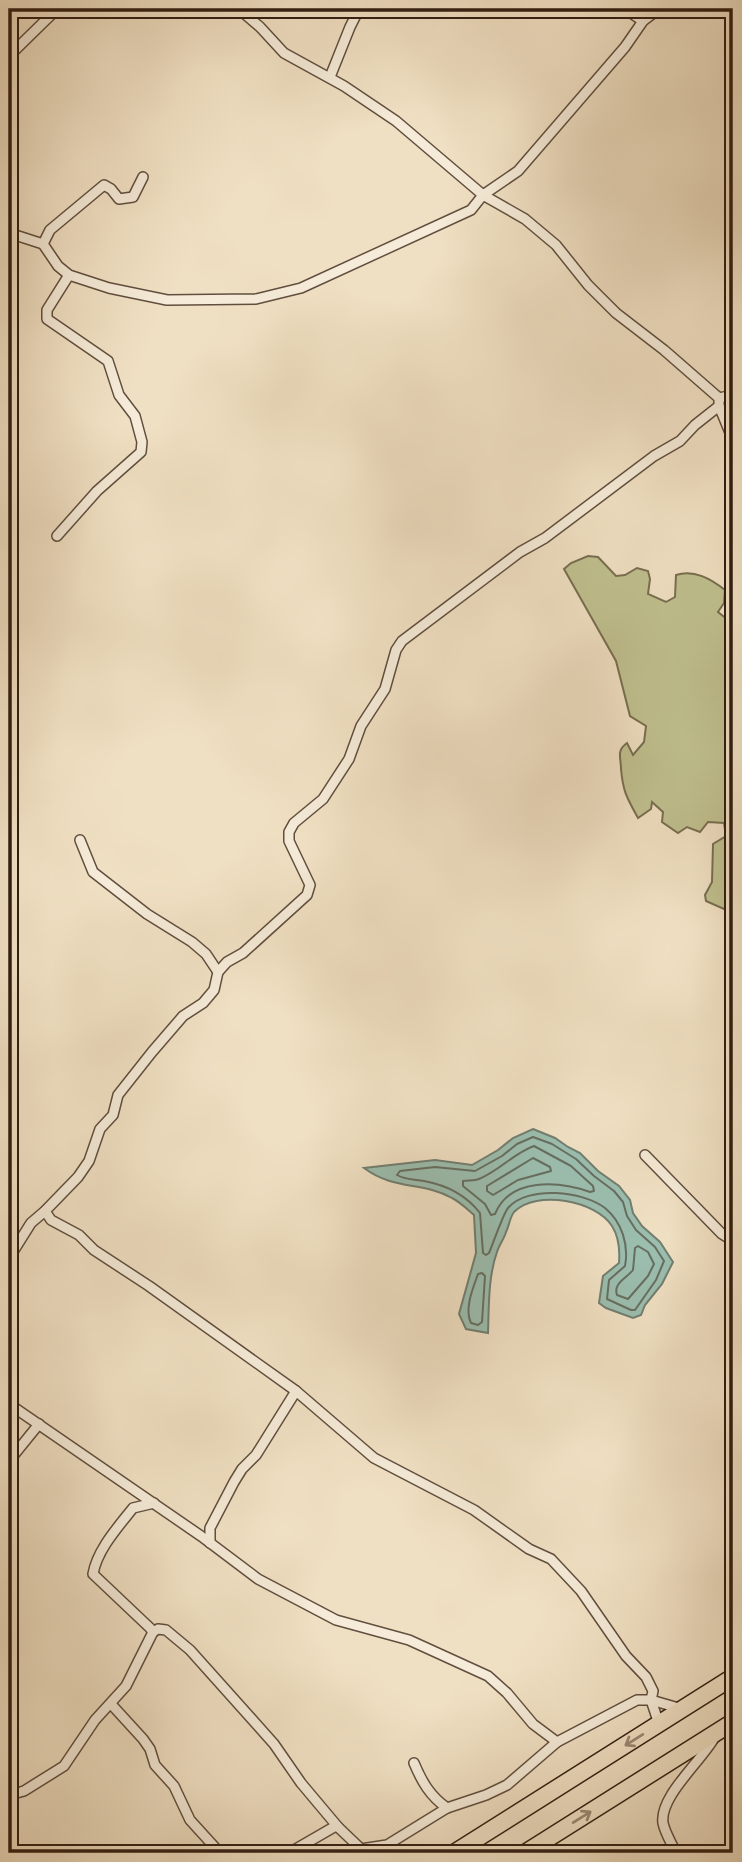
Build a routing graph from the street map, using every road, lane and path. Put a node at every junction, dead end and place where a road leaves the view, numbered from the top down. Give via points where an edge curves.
1 (57, 9) edge
2 (239, 9) edge
3 (359, 9) edge
4 (625, 9) edge
5 (659, 9) edge
6 (643, 22) junction
7 (9, 56) edge
8 (330, 77) junction
9 (142, 177) dead end
10 (483, 195) junction
11 (9, 233) edge
12 (43, 244) junction
13 (69, 275) junction
14 (733, 395) edge
15 (719, 402) junction
16 (733, 440) edge
17 (57, 536) dead end
18 (80, 840) dead end
19 (218, 972) junction
20 (645, 1155) dead end
21 (46, 1211) junction
22 (733, 1241) edge
23 (10, 1254) edge
24 (296, 1391) junction
25 (9, 1404) edge
26 (39, 1424) junction
27 (9, 1461) edge
28 (154, 1503) junction
29 (210, 1543) junction
30 (153, 1632) junction
31 (733, 1677) edge
32 (651, 1700) junction
33 (111, 1704) junction
34 (682, 1710) junction
35 (733, 1721) edge
36 (659, 1724) junction
37 (719, 1731) junction
38 (557, 1742) junction
39 (414, 1763) dead end
40 (9, 1795) edge
41 (447, 1808) junction
42 (338, 1827) junction
43 (220, 1853) edge
44 (289, 1853) edge
45 (454, 1853) edge
46 (525, 1853) edge
47 (676, 1853) edge

1 - 7 street
2 - 8 street via 284,53
3 - 8 street
4 - 6 street
5 - 6 street
6 - 10 street via 518,171
8 - 10 street via 396,121
9 - 12 street via 134,197 119,198 103,185 50,230
10 - 13 street via 471,210 313,283 256,299 167,300
10 - 15 street via 556,244 616,313
11 - 12 street
12 - 13 street
13 - 17 street via 47,310 47,319 108,361 119,395 135,416 142,442 141,452 97,491
14 - 15 street
15 - 16 street
15 - 19 street via 680,441 402,641 385,689 361,726 349,759 330,791 289,832 310,885 307,895
18 - 19 street via 93,872 192,942
19 - 21 street via 214,990 183,1016 118,1095 89,1161
20 - 22 street
21 - 23 street via 31,1223
21 - 24 street via 51,1220 79,1235
24 - 29 street via 234,1482 210,1528
24 - 32 street via 374,1458 474,1510 551,1559 646,1677 653,1691
25 - 26 street
26 - 27 street
26 - 28 street
28 - 29 street
28 - 30 street via 133,1508 94,1564 93,1574
29 - 38 street via 258,1579 335,1620 409,1640 488,1676 533,1724
30 - 33 street via 126,1686
30 - 42 street via 166,1630 190,1650 274,1744
31 - 34 highway
32 - 34 street
32 - 36 street
32 - 38 street via 637,1700
33 - 40 street via 64,1766
33 - 43 street via 144,1739 190,1820
34 - 36 highway
35 - 37 highway
36 -> 45 highway
46 -> 37 highway
37 - 47 street via 666,1806 663,1822
38 - 41 street via 507,1785
39 - 41 street via 423,1784
41 - 42 street via 376,1848 361,1849
42 - 44 street

